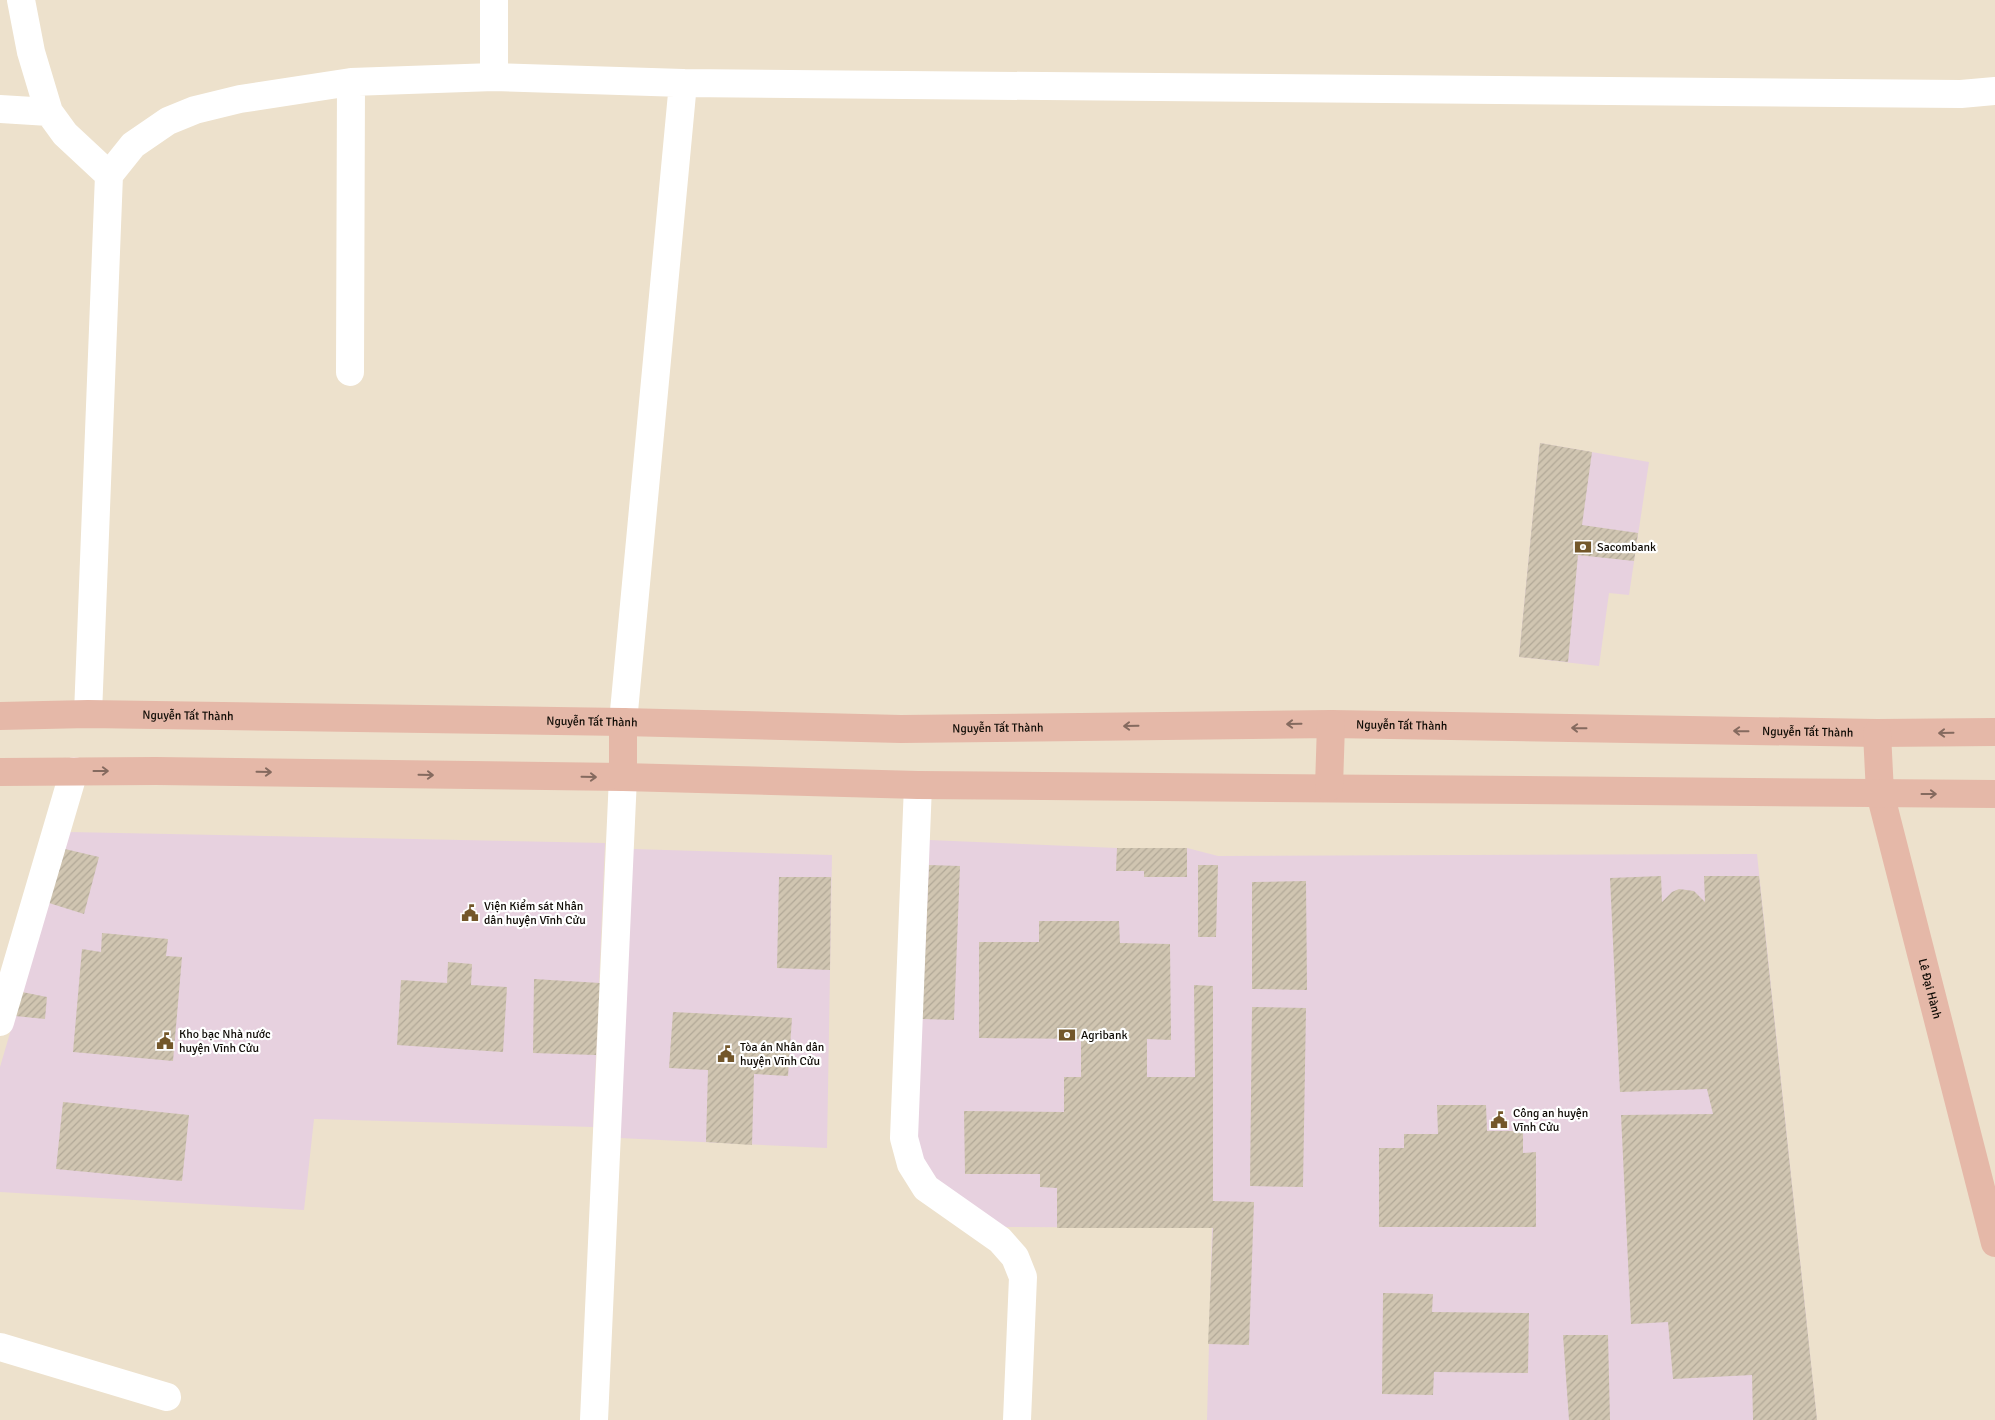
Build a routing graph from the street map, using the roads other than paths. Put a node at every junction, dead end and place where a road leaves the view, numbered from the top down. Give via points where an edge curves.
1 (21, 0) edge
2 (494, 0) edge
3 (494, 77) junction
4 (351, 82) junction
5 (683, 84) junction
6 (1995, 91) edge
7 (0, 109) edge
8 (49, 112) junction
9 (109, 175) junction
10 (350, 372) dead end
11 (88, 714) junction
12 (0, 716) edge
13 (624, 722) junction
14 (1330, 724) junction
15 (1995, 732) edge
16 (1877, 733) junction
17 (74, 770) junction
18 (0, 772) edge
19 (623, 777) junction
20 (918, 785) junction
21 (1329, 787) junction
22 (1880, 793) junction
23 (1995, 794) edge
24 (0, 1022) edge
25 (1995, 1243) edge
26 (0, 1347) edge
27 (167, 1397) dead end
28 (594, 1420) edge
29 (1017, 1420) edge

1 - 8 street via 31,52
2 - 3 street
3 - 4 street
3 - 5 street
4 - 9 street via 240,99 195,110 168,121 133,145
4 - 10 street
5 - 6 street via 1961,94
5 - 13 street
7 - 8 street
8 - 9 street via 65,134
9 - 11 street
11 - 12 main road, Nguyễn Tất Thành
11 - 13 main road, Nguyễn Tất Thành
14 -> 13 main road, Nguyễn Tất Thành via 901,729
13 - 19 main road
16 -> 14 main road, Nguyễn Tất Thành
14 - 21 main road
15 -> 16 main road, Nguyễn Tất Thành
16 - 22 main road, Lê Đại Hành
17 - 18 main road
17 -> 19 main road
17 - 24 street
19 - 20 main road
19 - 28 street
20 - 21 main road
20 - 29 street via 904,1138 911,1164 926,1188 1000,1240 1015,1257 1023,1277
21 - 22 main road
22 -> 23 main road
22 - 25 main road, Lê Đại Hành
26 - 27 street

